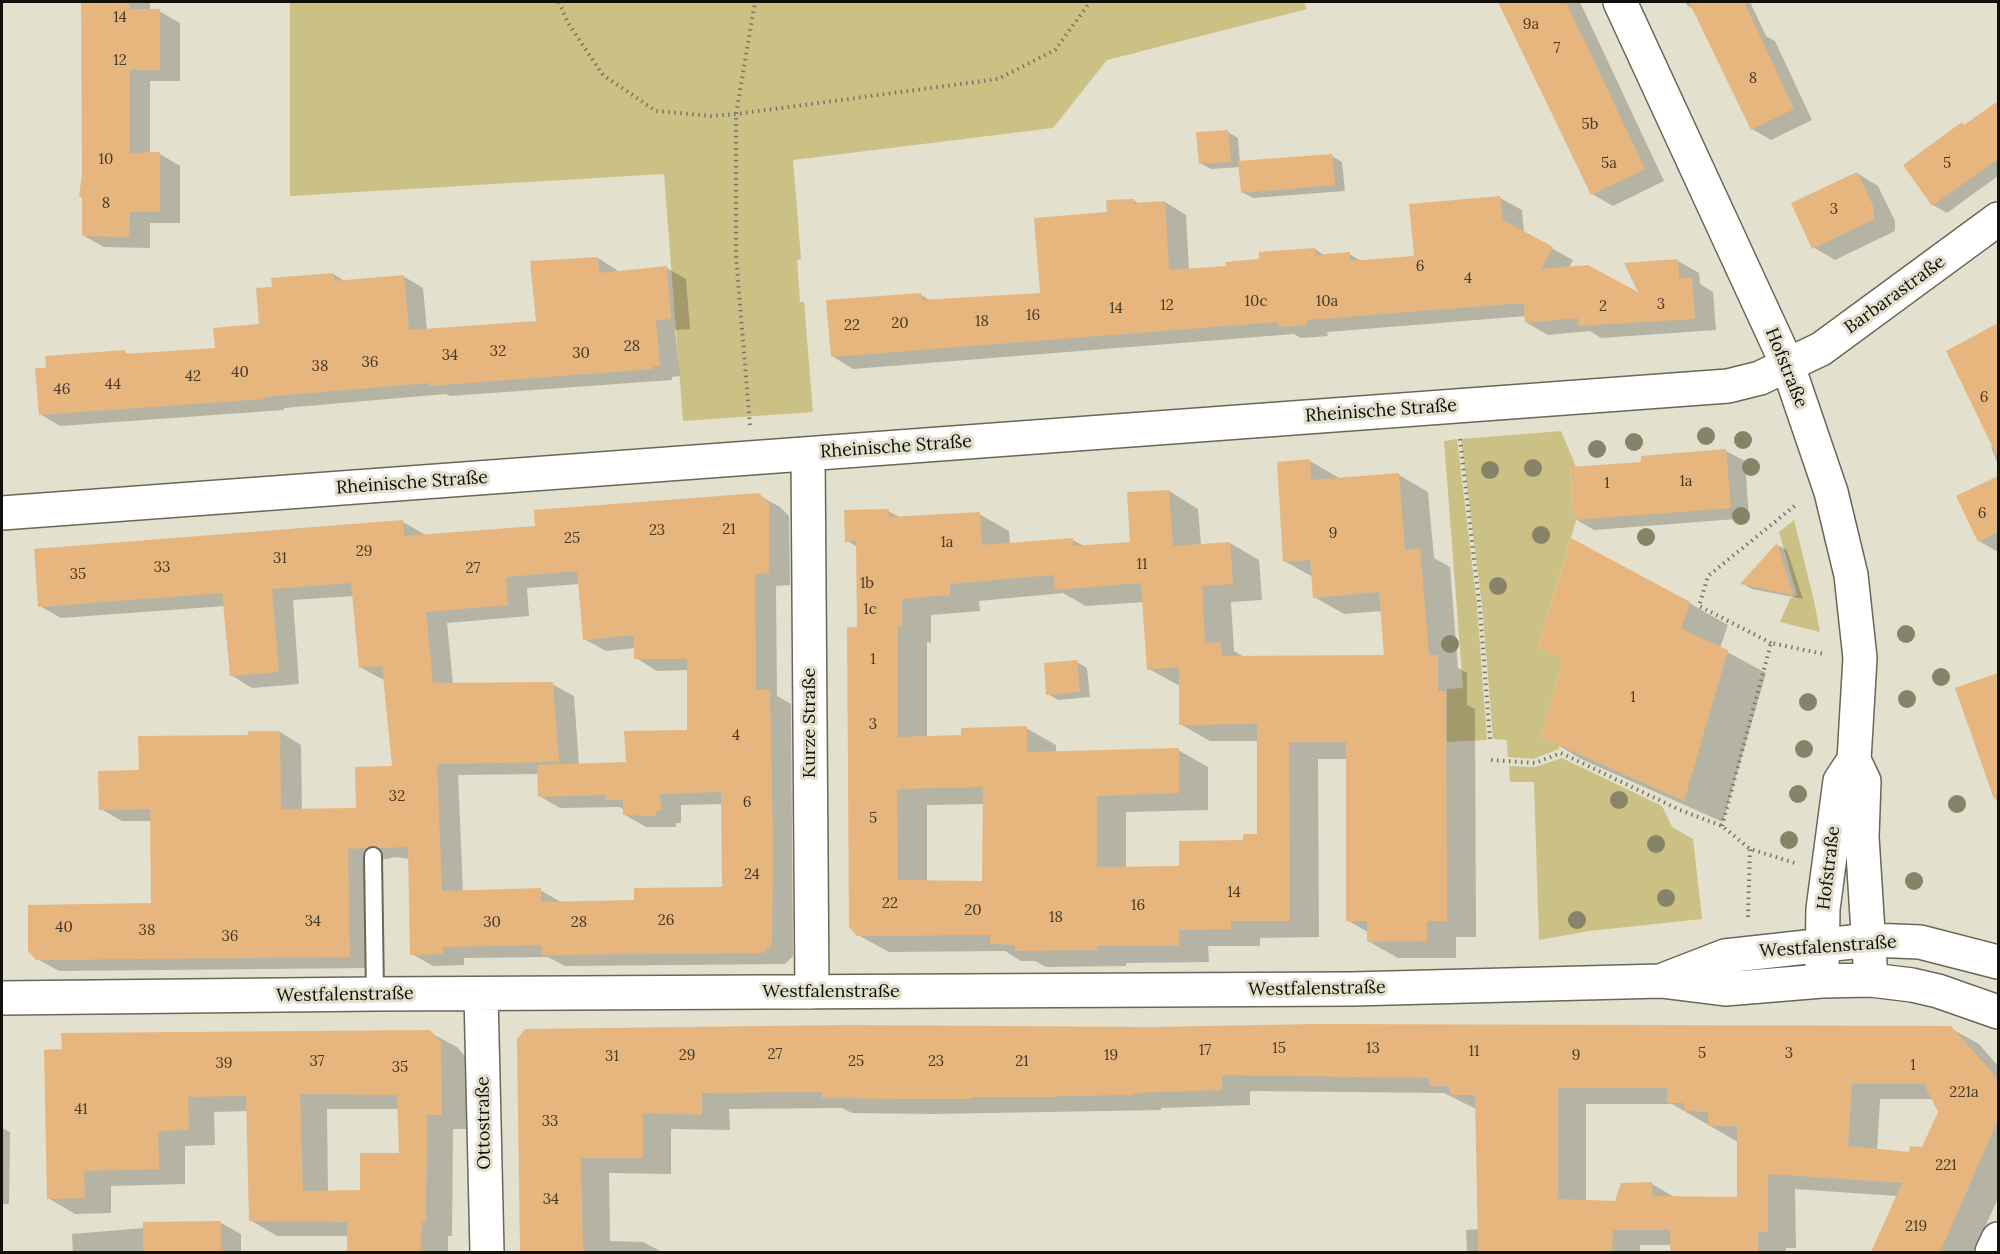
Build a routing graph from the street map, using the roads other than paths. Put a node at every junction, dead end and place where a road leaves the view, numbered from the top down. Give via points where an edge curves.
1 (1620, 2) edge
2 (1998, 219) edge
3 (1788, 366) junction
4 (808, 453) junction
5 (2, 513) edge
6 (1854, 760) junction
7 (373, 856) dead end
8 (1870, 940) junction
9 (1821, 946) junction
10 (1998, 962) edge
11 (1871, 980) junction
12 (1661, 981) junction
13 (1822, 981) junction
14 (812, 992) junction
15 (481, 993) junction
16 (375, 994) junction
17 (2, 998) edge
18 (1998, 1012) edge
19 (1998, 1239) edge
20 (487, 1252) edge
21 (1992, 1252) edge

1 - 3 street, Hofstraße
2 - 3 street, Barbarastraße via 1821,349
3 - 4 street, Rheinische Straße via 1728,386
3 - 6 street, Hofstraße via 1831,492 1851,575 1860,658
4 - 5 street, Rheinische Straße
4 - 14 street, Kurze Straße
6 - 8 street, Hofstraße via 1864,781 1862,837
6 - 9 street, Hofstraße via 1840,781
7 - 16 lane
8 - 9 street, Westfalenstraße
8 - 10 street, Westfalenstraße via 1920,942
8 - 11 street, Hofstraße
9 - 12 street, Westfalenstraße via 1725,956
9 - 13 street, Hofstraße
11 - 13 street, Westfalenstraße
11 - 18 street, Westfalenstraße via 1912,984
12 - 13 street, Westfalenstraße via 1725,989
12 - 14 street, Westfalenstraße via 1364,989
14 - 15 street, Westfalenstraße
15 - 16 street, Westfalenstraße
15 - 20 street, Ottostraße
16 - 17 street, Westfalenstraße
19 - 21 street

